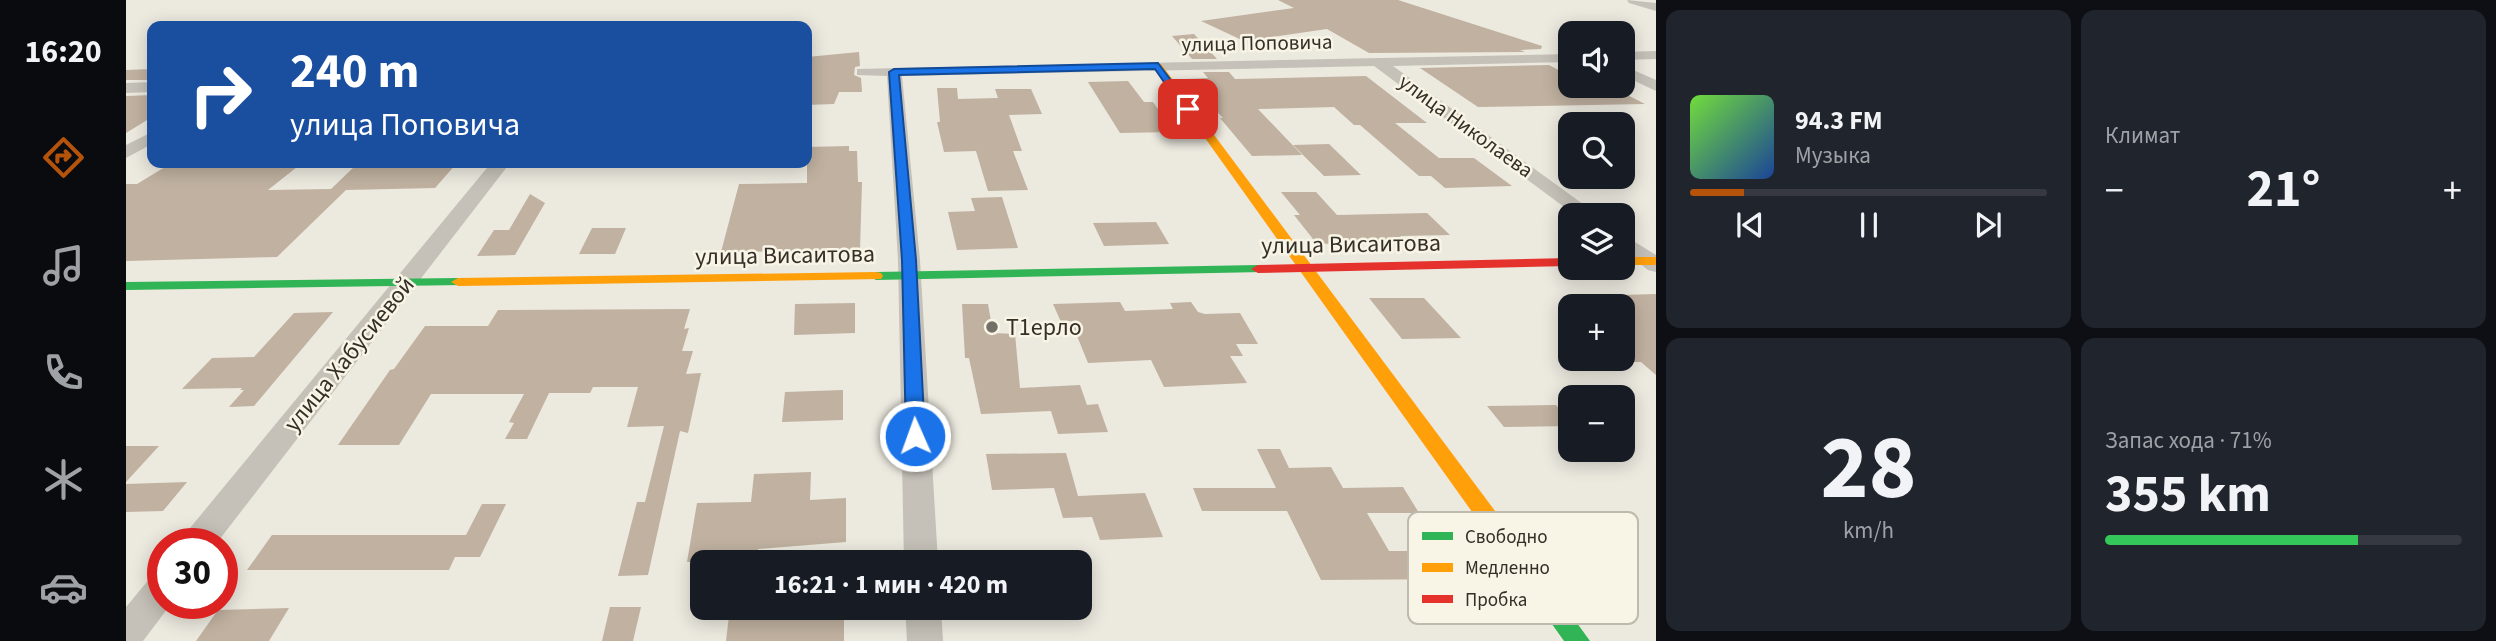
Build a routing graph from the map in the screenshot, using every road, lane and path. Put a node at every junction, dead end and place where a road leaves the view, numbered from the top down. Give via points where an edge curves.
1 (1633, 0) edge
2 (1656, 7) edge
3 (1656, 55) edge
4 (1635, 56) edge
5 (1558, 58) edge
6 (1378, 62) junction
7 (1158, 66) junction
8 (862, 72) dead end
9 (894, 72) junction
10 (1635, 76) edge
11 (1656, 86) edge
12 (147, 87) edge
13 (126, 88) edge
14 (147, 140) edge
15 (126, 153) edge
16 (497, 168) edge
17 (1572, 203) edge
18 (1635, 249) edge
19 (1635, 261) edge
20 (1558, 262) edge
21 (1654, 262) edge
22 (1305, 267) junction
23 (909, 276) junction
24 (406, 283) junction
25 (126, 286) edge
26 (1484, 512) edge
27 (210, 528) edge
28 (920, 550) edge
29 (147, 608) edge
30 (924, 620) edge
31 (1566, 624) edge
32 (126, 634) edge
33 (925, 641) edge
34 (1578, 641) edge

1 - 2 street
3 - 4 street
5 - 6 street, улица Поповича
6 - 7 street, улица Поповича
6 - 17 street, улица Николаева
7 - 9 street, улица Поповича
7 - 22 main road
8 - 9 street, улица Поповича
9 - 23 street
10 - 11 street
12 - 13 street
14 - 15 street
16 - 24 street, улица Хабусиевой
18 - 21 street
19 - 21 main road
20 - 22 main road, улица Висаитова
22 - 23 main road, улица Висаитова
22 - 26 main road
23 - 24 main road, улица Висаитова
23 - 28 street
24 - 25 main road, улица Висаитова
24 - 27 street, улица Хабусиевой
29 - 32 street
30 - 33 street
31 - 34 main road

